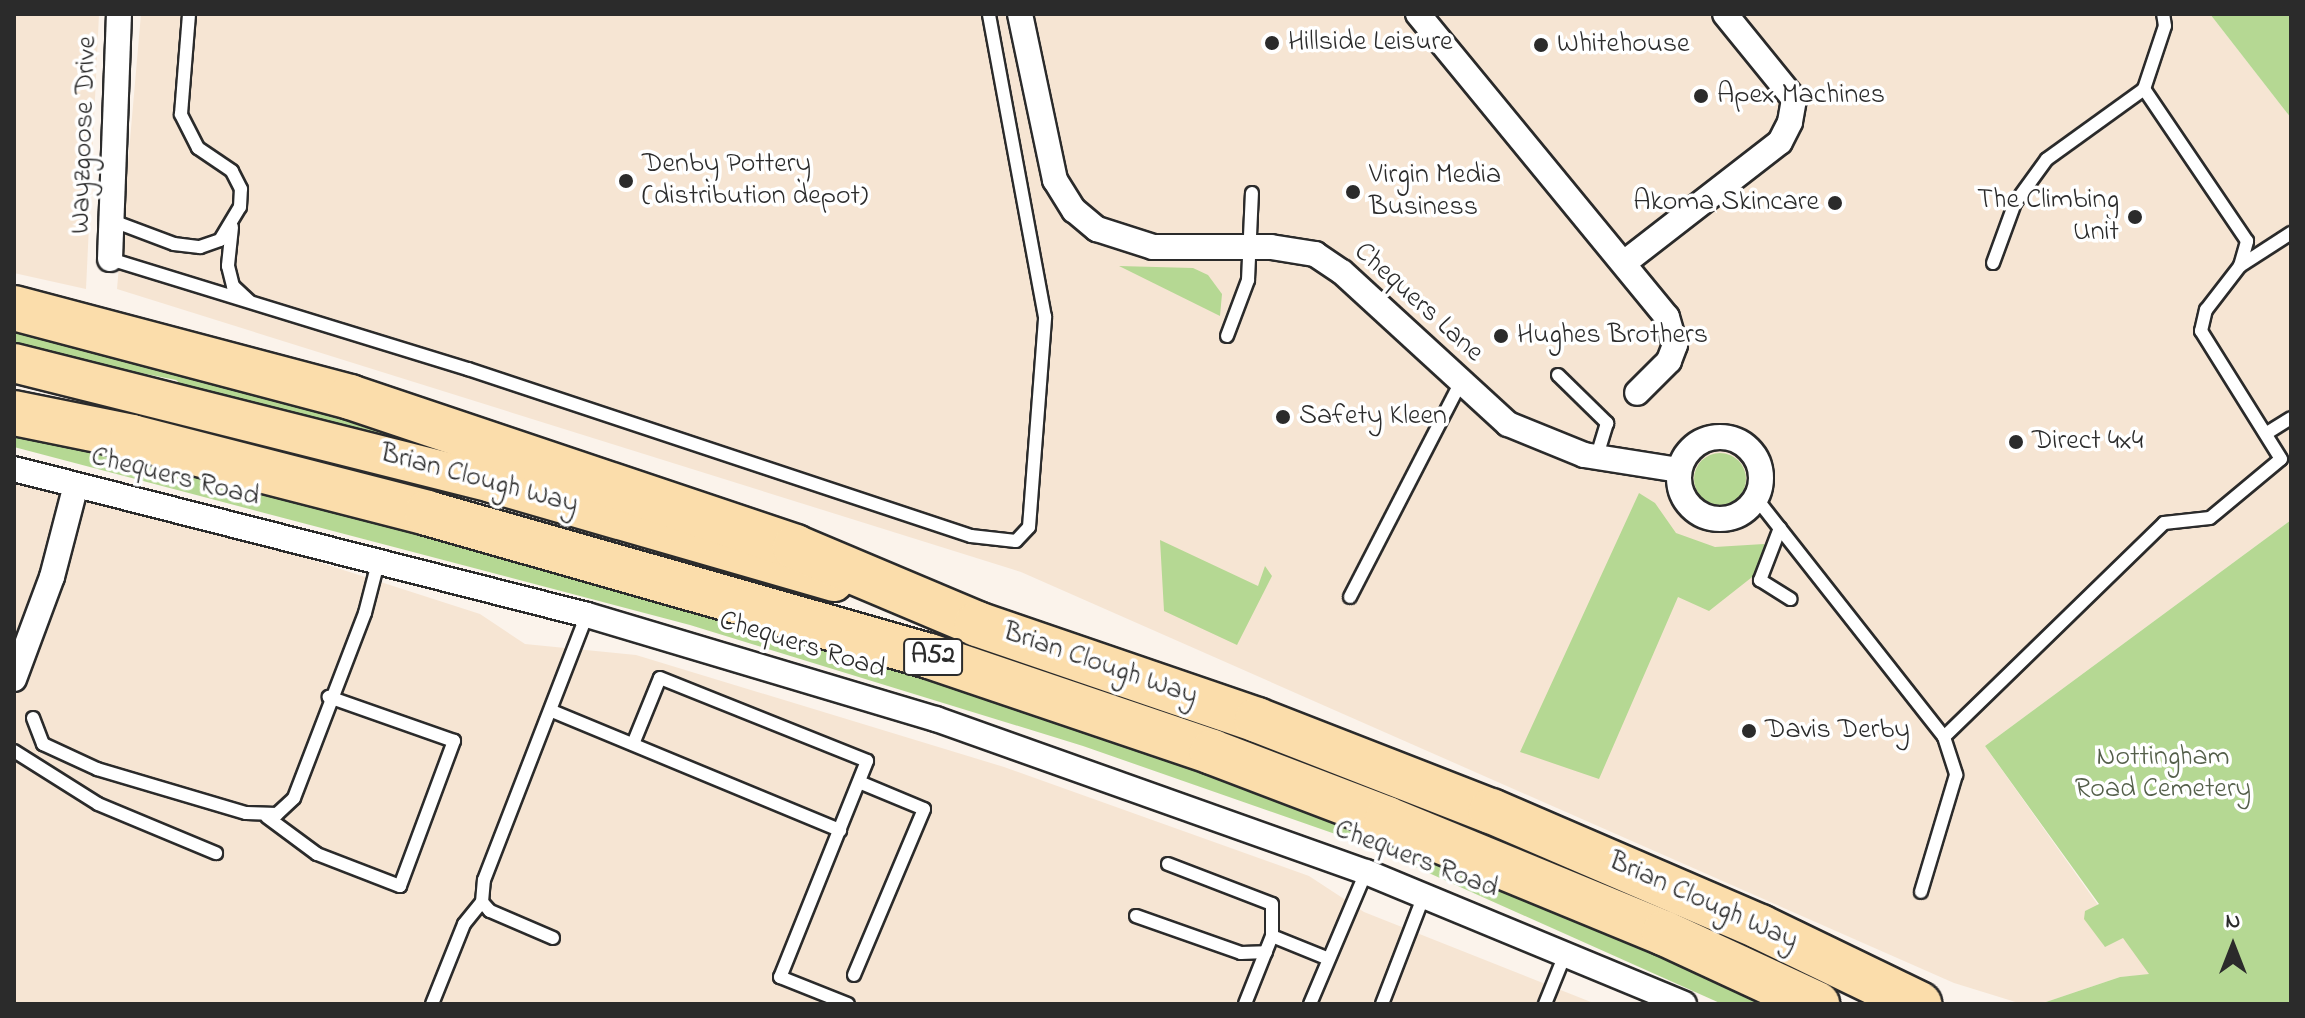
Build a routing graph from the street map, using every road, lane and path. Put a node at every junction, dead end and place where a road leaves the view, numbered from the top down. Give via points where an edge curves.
1 (119, 14) edge
2 (189, 14) edge
3 (989, 14) edge
4 (1020, 14) edge
5 (1418, 14) edge
6 (1725, 14) edge
7 (2163, 14) edge
8 (2144, 89) junction
9 (1252, 193) dead end
10 (113, 221) junction
11 (233, 224) junction
12 (2291, 233) edge
13 (2247, 241) junction
14 (1250, 247) junction
15 (2271, 247) junction
16 (110, 259) joint
17 (1624, 263) junction
18 (1993, 263) dead end
19 (2240, 266) junction
20 (254, 307) junction
21 (14, 308) edge
22 (1227, 336) dead end
23 (14, 363) edge
24 (1558, 375) dead end
25 (1461, 382) junction
26 (1637, 393) dead end
27 (14, 413) edge
28 (2291, 418) edge
29 (2267, 433) junction
30 (1596, 458) junction
31 (14, 469) edge
32 (1679, 470) junction
33 (76, 485) junction
34 (1756, 498) junction
35 (1780, 528) junction
36 (379, 559) junction
37 (1350, 597) dead end
38 (1790, 599) dead end
39 (587, 615) junction
40 (977, 624) junction
41 (14, 679) edge
42 (329, 697) junction
43 (552, 711) junction
44 (33, 718) dead end
45 (1944, 737) junction
46 (633, 744) junction
47 (14, 751) edge
48 (859, 782) junction
49 (267, 817) junction
50 (840, 830) junction
51 (216, 853) dead end
52 (1168, 864) dead end
53 (1366, 872) junction
54 (1921, 892) dead end
55 (1424, 895) junction
56 (482, 902) junction
57 (1136, 916) dead end
58 (1272, 936) junction
59 (553, 938) dead end
60 (1266, 952) junction
61 (1566, 952) junction
62 (1329, 959) junction
63 (854, 975) dead end
64 (826, 1000) edge
65 (432, 1004) edge
66 (848, 1004) edge
67 (1245, 1004) edge
68 (1310, 1004) edge
69 (1382, 1004) edge
70 (1545, 1004) edge
71 (1684, 1004) edge
72 (1817, 1004) edge
73 (1919, 1004) edge

1 - 10 street, Wayzgoose Drive
2 - 11 lane via 181,114 198,148 232,171 241,189
3 - 20 lane via 1045,317 1029,527 1016,541 971,536 468,369
4 - 14 street, Chequers Lane via 1051,166 1074,210 1110,235 1153,247
5 - 17 street
6 - 17 street via 1794,99 1790,122 1780,142
7 - 8 lane via 2165,26
8 - 13 lane
8 - 18 lane via 2047,159 2015,203
9 - 14 lane
10 - 11 lane via 174,244 200,247 220,240
10 - 16 street, Wayzgoose Drive
11 - 20 lane via 231,276
12 - 15 lane
13 - 15 lane
13 - 19 lane
14 - 22 lane via 1241,310
14 - 25 street, Chequers Lane via 1315,254 1342,272
15 - 19 lane
16 - 20 lane via 167,273
17 - 26 street via 1667,317 1675,345 1669,361
19 - 29 lane via 2206,310 2201,331
21 - 40 highway via 365,402 782,542
23 - 40 main road, Brian Clough Way / A52 via 581,507
24 - 30 lane via 1607,423
25 - 30 street, Chequers Lane via 1524,433
25 - 37 lane
27 - 72 highway, Brian Clough Way / A52 via 132,437 427,513 943,660 1212,752 1387,819 1664,933
28 - 29 lane
29 - 45 lane via 2281,459 2210,518 2164,523
30 - 32 street, Chequers Lane
31 - 33 street, Chequers Road
32 - 34 street via 1682,496 1712,519 1738,515
32 - 34 street via 1702,440 1739,441 1750,448 1761,471
33 - 36 street, Chequers Road
33 - 41 street via 37,624
34 - 35 lane
35 - 38 lane via 1760,580
35 - 45 lane
36 - 39 street, Chequers Road
36 - 42 lane via 365,613
39 - 43 lane
39 - 53 street, Chequers Road via 936,719
40 - 73 highway, Brian Clough Way / A52 via 1388,769 1632,870
42 - 49 lane via 294,798
42 - 49 lane via 454,741 400,886 317,854
43 - 46 lane
43 - 56 lane via 484,880
44 - 49 lane via 43,744 97,769
45 - 54 lane via 1956,775
46 - 48 lane via 660,678 867,761
46 - 50 lane
47 - 51 lane via 98,804
48 - 50 lane
48 - 63 lane via 924,809
50 - 64 lane via 780,977
52 - 58 lane via 1272,904
53 - 55 street, Chequers Road
53 - 62 lane
55 - 61 street, Chequers Road
55 - 69 lane
56 - 59 lane via 490,911
56 - 65 lane via 464,924
57 - 60 lane via 1241,953
58 - 60 lane
58 - 62 lane
60 - 67 lane
61 - 70 lane
61 - 71 street, Chequers Road
62 - 68 lane
64 - 66 lane

